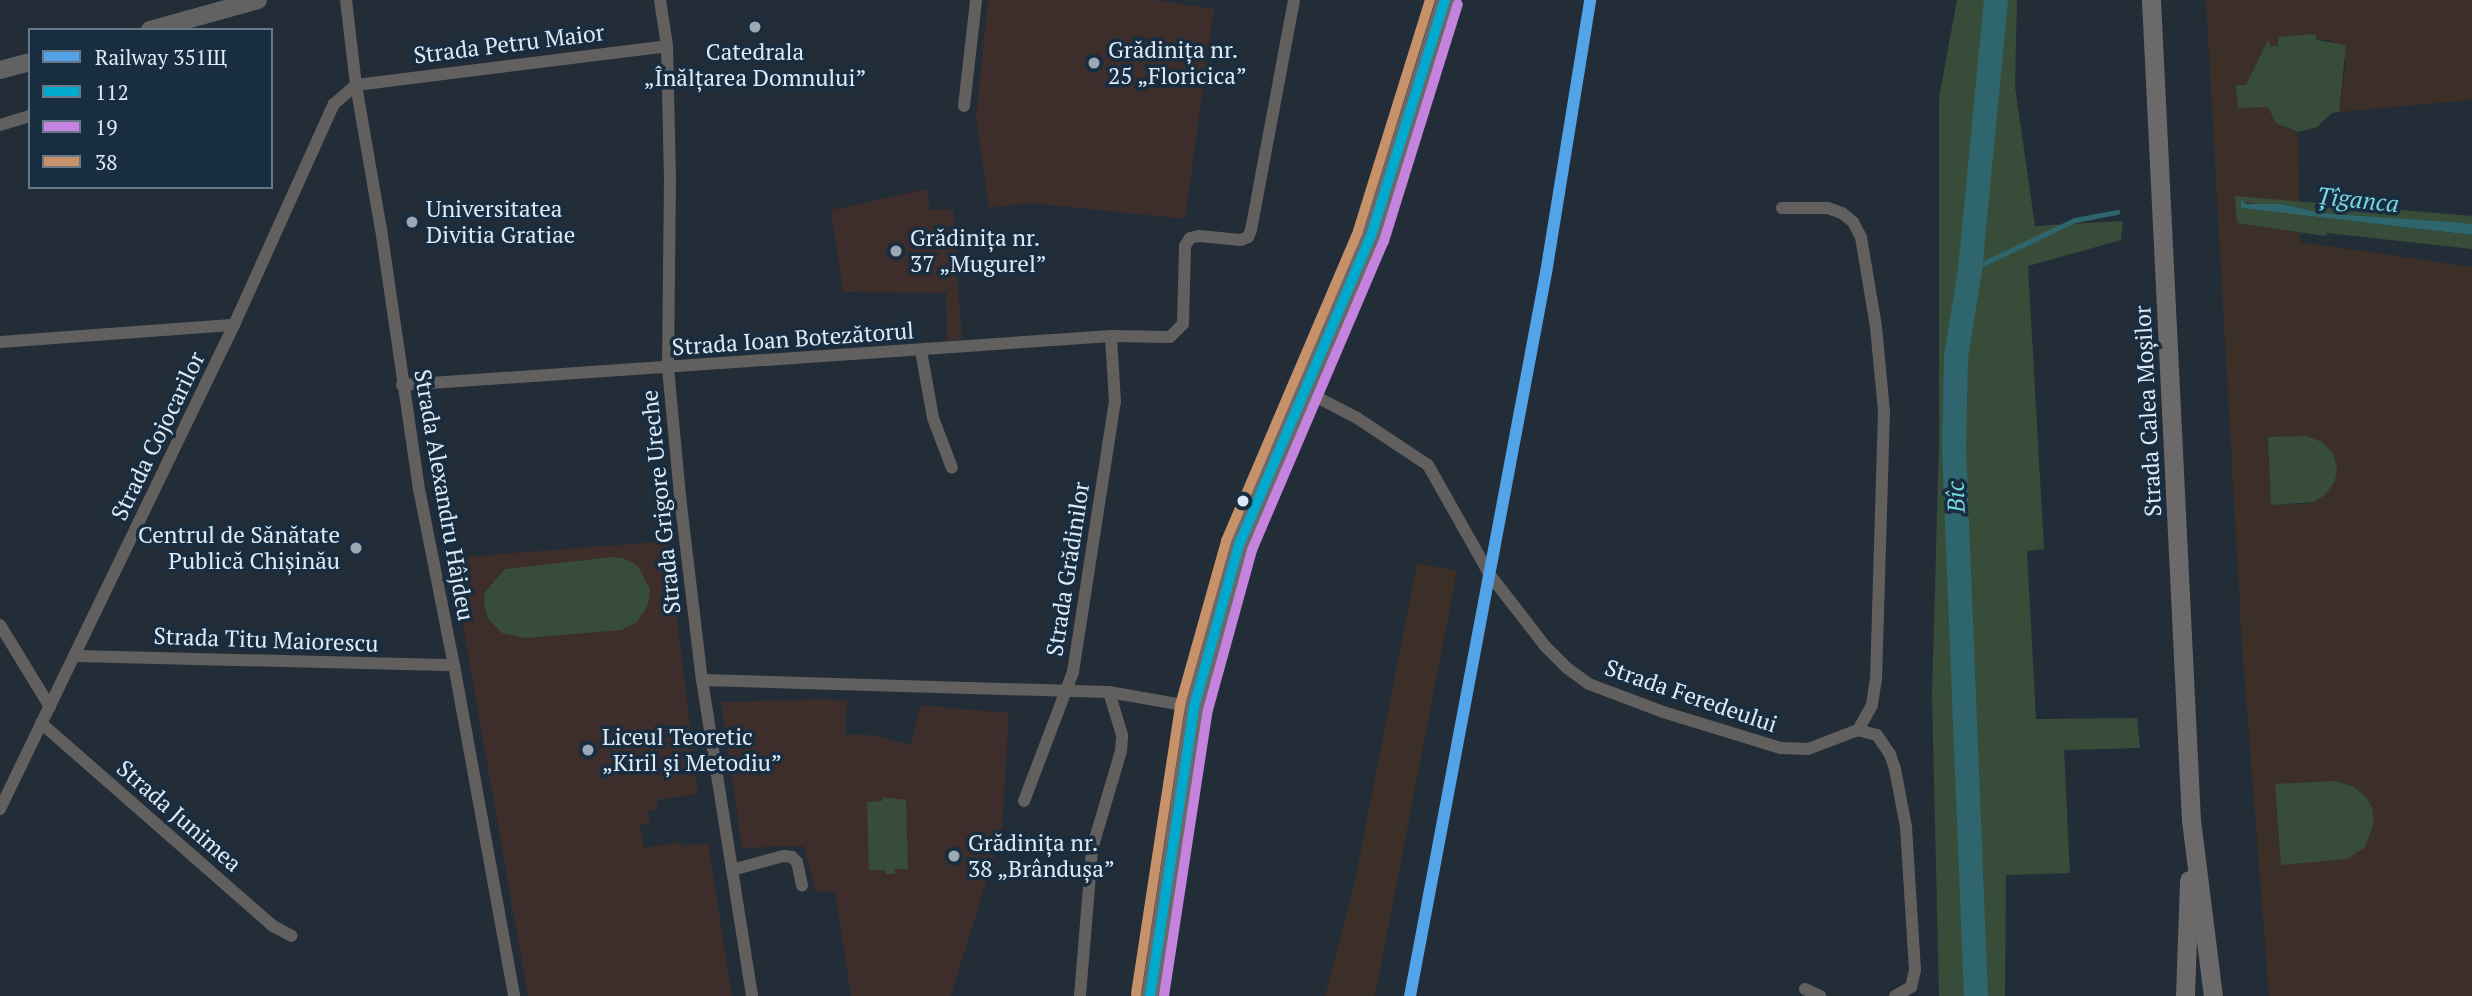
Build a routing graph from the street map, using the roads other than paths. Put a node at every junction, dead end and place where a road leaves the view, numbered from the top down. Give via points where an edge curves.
1 (258, 0) edge
2 (346, 0) edge
3 (660, 0) edge
4 (976, 0) edge
5 (1294, 0) edge
6 (1445, 0) edge
7 (2151, 0) edge
8 (157, 28) edge
9 (667, 46) junction
10 (28, 63) edge
11 (0, 70) edge
12 (356, 85) junction
13 (964, 106) dead end
14 (28, 117) edge
15 (0, 125) edge
16 (1782, 208) dead end
17 (234, 326) junction
18 (1111, 336) junction
19 (0, 342) edge
20 (921, 351) junction
21 (668, 368) junction
22 (402, 385) junction
23 (1306, 391) junction
24 (952, 468) dead end
25 (0, 625) edge
26 (76, 656) junction
27 (454, 665) junction
28 (702, 680) junction
29 (1065, 691) junction
30 (1109, 692) junction
31 (50, 707) junction
32 (1194, 707) junction
33 (41, 723) junction
34 (1858, 730) junction
35 (1024, 801) dead end
36 (0, 809) edge
37 (2191, 820) junction
38 (732, 870) junction
39 (802, 885) dead end
40 (292, 936) dead end
41 (1805, 989) dead end
42 (514, 996) edge
43 (752, 996) edge
44 (1080, 996) edge
45 (1150, 996) edge
46 (1820, 996) edge
47 (1895, 996) edge
48 (2185, 996) edge
49 (2213, 996) edge

1 - 8 main road
2 - 12 street, Strada Alexandru Hâjdeu
3 - 9 street, Strada Grigore Ureche
4 - 13 street
5 - 18 street, Strada Ioan Botezătorul via 1248,237 1190,238 1185,246 1183,324 1170,337
6 - 23 main road via 1371,236
7 - 37 main road, Strada Calea Moșilor
9 - 12 street, Strada Petru Maior
9 - 21 street, Strada Grigore Ureche
10 - 11 main road
12 - 17 street, Strada Cojocarilor via 334,104
12 - 22 street, Strada Alexandru Hâjdeu
14 - 15 street
16 - 34 street via 1828,208 1853,222 1861,237 1877,327 1884,411 1876,679 1872,705
17 - 19 street
17 - 26 street, Strada Cojocarilor
18 - 20 street, Strada Ioan Botezătorul
18 - 29 street, Strada Grădinilor via 1115,402 1073,673
20 - 21 street, Strada Ioan Botezătorul
20 - 24 street via 933,418
21 - 22 street, Strada Ioan Botezătorul
21 - 28 street, Strada Grigore Ureche
22 - 27 street, Strada Alexandru Hâjdeu
23 - 32 main road via 1238,545
23 - 34 street, Strada Feredeului via 1428,465 1490,575 1545,646 1589,684 1781,748 1808,749
25 - 31 street
26 - 27 street, Strada Titu Maiorescu
26 - 31 street, Strada Cojocarilor
27 - 42 street, Strada Alexandru Hâjdeu
28 - 29 street
28 - 38 street, Strada Grigore Ureche
29 - 30 street
29 - 35 street, Strada Grădinilor
30 - 32 street
30 - 44 street via 1122,735 1121,751 1090,859
31 - 33 street, Strada Cojocarilor
32 - 45 main road
33 - 36 street, Strada Cojocarilor
33 - 40 street, Strada Junimea via 273,926
34 - 47 street via 1877,735 1890,754 1906,827 1915,970 1911,987
37 - 48 main road, Strada Calea Moșilor
37 - 49 main road, Strada Calea Moșilor
38 - 39 street via 792,857
38 - 43 street, Strada Grigore Ureche
41 - 46 street

